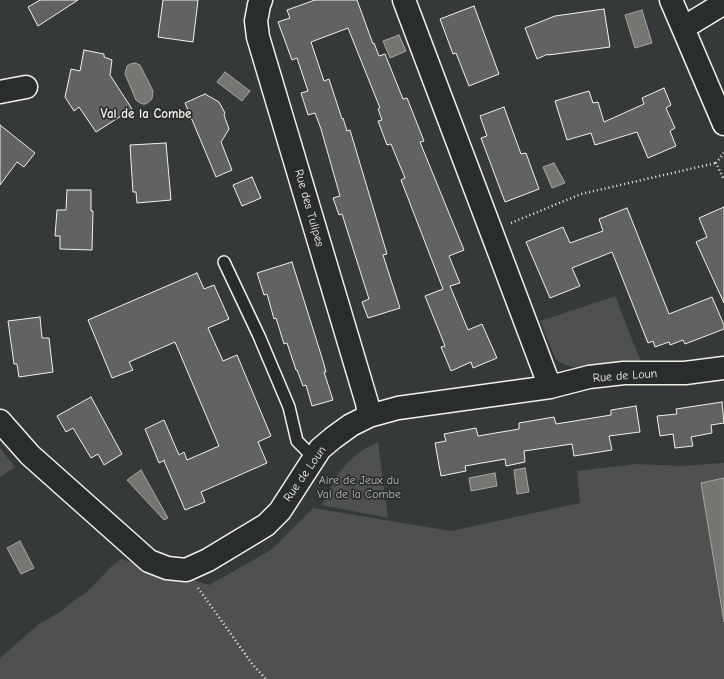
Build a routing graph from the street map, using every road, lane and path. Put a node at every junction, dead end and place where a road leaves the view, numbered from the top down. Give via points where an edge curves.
1 (261, 0) edge
2 (404, 0) edge
3 (671, 0) edge
4 (724, 3) edge
5 (683, 28) junction
6 (26, 87) dead end
7 (0, 92) edge
8 (724, 124) edge
9 (724, 153) edge
10 (716, 163) junction
11 (724, 180) edge
12 (491, 232) junction
13 (224, 262) dead end
14 (724, 368) edge
15 (550, 387) junction
16 (369, 416) junction
17 (0, 421) edge
18 (314, 458) junction
19 (195, 584) dead end
20 (266, 679) edge

1 - 16 street, Rue des Tulipes via 256,21 258,37
2 - 12 street
3 - 5 street
4 - 5 street
5 - 8 street
6 - 7 street
9 - 10 path
10 - 11 path
10 - 12 path via 581,194
12 - 15 street
13 - 18 lane via 289,407 297,441
14 - 15 street, Rue de Loun via 685,373 624,373 589,377
15 - 16 street, Rue de Loun via 398,408
16 - 18 street, Rue de Loun via 350,425 320,449
17 - 18 street, Rue de Loun via 30,455 148,561 167,568 186,570 208,560 266,525 280,511
19 - 20 path via 253,665

